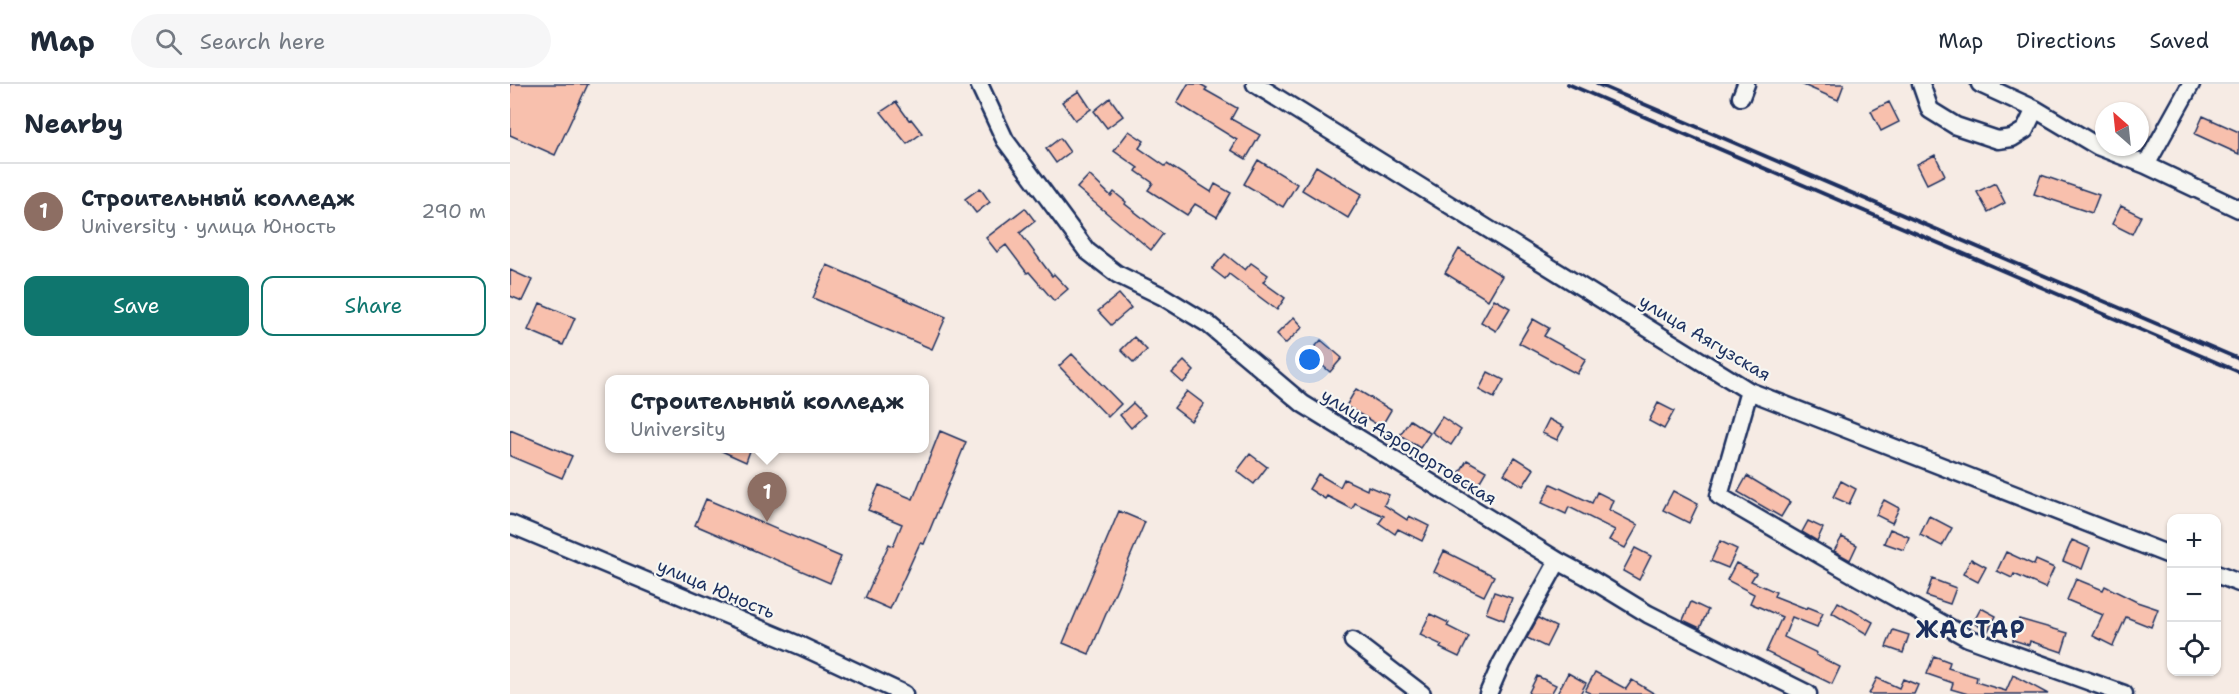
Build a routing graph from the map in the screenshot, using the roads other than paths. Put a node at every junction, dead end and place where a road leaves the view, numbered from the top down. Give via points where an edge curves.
1 (979, 84) edge
2 (1255, 84) edge
3 (1921, 84) edge
4 (1980, 84) edge
5 (2191, 84) edge
6 (2035, 109) junction
7 (2146, 165) junction
8 (2239, 209) edge
9 (1749, 391) junction
10 (510, 524) edge
11 (2167, 554) edge
12 (1558, 561) junction
13 (2221, 576) edge
14 (2239, 583) edge
15 (1353, 641) dead end
16 (904, 694) edge
17 (1422, 694) edge
18 (1488, 694) edge
19 (1808, 694) edge
20 (2124, 694) edge

1 - 12 street, улица Аэропортовская via 1005,140 1086,251 1117,274 1208,324 1303,404
2 - 9 street, улица Аягузская
3 - 6 street via 1930,110 1956,126 1998,140 2025,130
4 - 6 street
5 - 7 street
6 - 7 street via 2097,147
7 - 8 street
9 - 11 street, улица Аягузская
9 - 20 street via 1719,496 1968,638
10 - 16 street, улица Юность via 801,646
12 - 18 street
12 - 19 street, улица Аэропортовская via 1648,614
13 - 14 street
15 - 17 street

